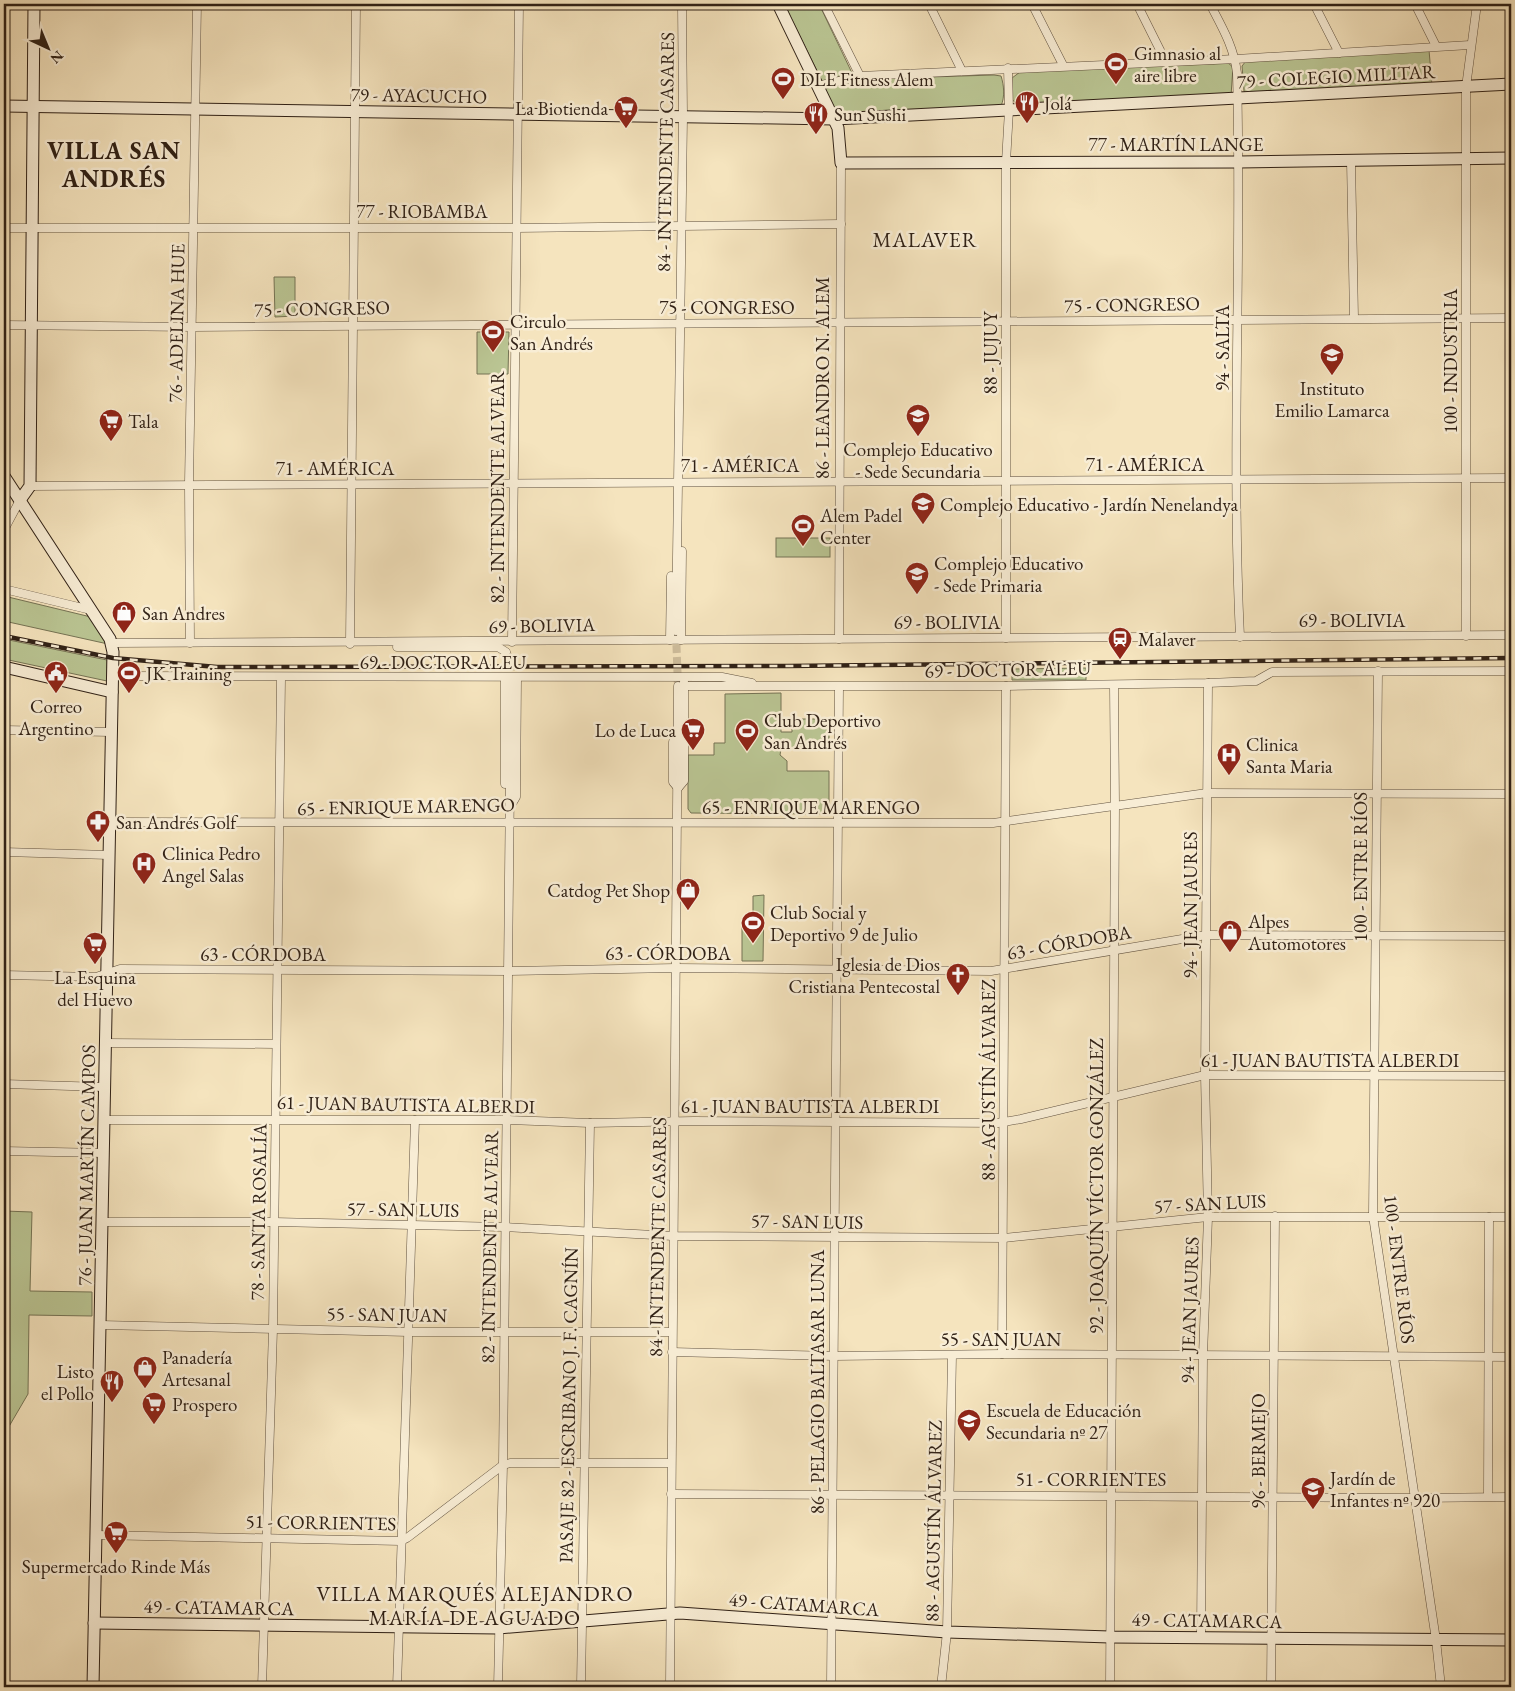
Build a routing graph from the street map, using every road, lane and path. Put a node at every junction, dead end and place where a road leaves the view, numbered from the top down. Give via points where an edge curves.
1 (34, 4) edge
2 (197, 4) edge
3 (356, 4) edge
4 (519, 4) edge
5 (682, 4) edge
6 (778, 4) edge
7 (824, 4) edge
8 (928, 4) edge
9 (1032, 4) edge
10 (1137, 4) edge
11 (1210, 4) edge
12 (1314, 4) edge
13 (1415, 4) edge
14 (1477, 4) edge
15 (1470, 45) junction
16 (1436, 46) junction
17 (1339, 53) junction
18 (1236, 59) junction
19 (1166, 62) junction
20 (1063, 65) junction
21 (1008, 68) junction
22 (962, 71) junction
23 (860, 76) junction
24 (1511, 84) edge
25 (818, 86) junction
26 (1466, 86) junction
27 (1238, 99) junction
28 (4, 106) edge
29 (34, 106) junction
30 (196, 108) junction
31 (1009, 110) junction
32 (355, 112) junction
33 (519, 114) junction
34 (683, 117) junction
35 (834, 119) junction
36 (1466, 158) junction
37 (1511, 158) edge
38 (1351, 161) junction
39 (1006, 162) junction
40 (1239, 162) junction
41 (840, 163) junction
42 (841, 224) junction
43 (354, 227) junction
44 (681, 227) junction
45 (4, 228) edge
46 (517, 228) junction
47 (32, 229) junction
48 (194, 229) junction
49 (1354, 318) junction
50 (1511, 318) edge
51 (1238, 319) junction
52 (1466, 319) junction
53 (1006, 322) junction
54 (840, 323) junction
55 (354, 324) junction
56 (514, 324) junction
57 (680, 324) junction
58 (4, 325) edge
59 (32, 326) junction
60 (193, 327) junction
61 (4, 476) edge
62 (1467, 477) junction
63 (1511, 478) edge
64 (839, 480) junction
65 (1007, 480) junction
66 (1237, 480) junction
67 (677, 481) junction
68 (189, 484) junction
69 (513, 484) junction
70 (352, 485) junction
71 (30, 486) junction
72 (20, 500) junction
73 (677, 510) junction
74 (4, 530) edge
75 (4, 589) edge
76 (91, 610) junction
77 (676, 631) tunnel mouth
78 (1511, 635) edge
79 (1466, 636) junction
80 (1240, 637) junction
81 (1006, 638) junction
82 (839, 639) junction
83 (670, 640) junction
84 (681, 640) junction
85 (512, 642) junction
86 (190, 643) junction
87 (383, 643) junction
88 (112, 644) junction
89 (350, 644) junction
90 (506, 652) dead end
91 (4, 667) edge
92 (1378, 671) junction
93 (1511, 671) edge
94 (112, 676) junction
95 (674, 677) junction
96 (684, 677) junction
97 (281, 678) junction
98 (511, 679) junction
99 (1208, 683) junction
100 (1114, 684) junction
101 (681, 686) junction
102 (772, 686) junction
103 (1006, 686) junction
104 (839, 687) junction
105 (112, 692) junction
106 (4, 730) edge
107 (111, 732) junction
108 (678, 788) junction
109 (1207, 793) junction
110 (1377, 793) junction
111 (1511, 794) edge
112 (1115, 805) junction
113 (510, 807) junction
114 (510, 821) junction
115 (109, 822) junction
116 (678, 823) junction
117 (1005, 823) junction
118 (279, 824) junction
119 (838, 825) junction
120 (4, 852) edge
121 (108, 855) junction
122 (1206, 935) junction
123 (1377, 935) junction
124 (1511, 936) edge
125 (1114, 950) junction
126 (676, 968) junction
127 (836, 969) junction
128 (277, 970) junction
129 (1004, 970) junction
130 (509, 971) junction
131 (107, 973) junction
132 (4, 975) edge
133 (105, 1043) junction
134 (276, 1044) junction
135 (1205, 1075) junction
136 (1376, 1075) junction
137 (1511, 1076) edge
138 (4, 1084) edge
139 (104, 1087) junction
140 (1112, 1097) junction
141 (276, 1119) junction
142 (104, 1120) junction
143 (414, 1120) junction
144 (506, 1120) junction
145 (834, 1121) junction
146 (675, 1122) junction
147 (1003, 1122) junction
148 (590, 1123) junction
149 (4, 1151) edge
150 (104, 1152) junction
151 (1275, 1216) junction
152 (1373, 1216) junction
153 (1208, 1217) junction
154 (1489, 1217) junction
155 (1511, 1217) edge
156 (102, 1222) junction
157 (274, 1222) junction
158 (413, 1225) junction
159 (504, 1227) junction
160 (1112, 1227) junction
161 (587, 1232) junction
162 (673, 1236) junction
163 (834, 1237) junction
164 (1004, 1238) junction
165 (100, 1325) junction
166 (273, 1329) junction
167 (409, 1332) junction
168 (504, 1332) junction
169 (586, 1332) junction
170 (672, 1332) junction
171 (672, 1352) junction
172 (1002, 1354) junction
173 (952, 1355) junction
174 (1112, 1355) junction
175 (1275, 1355) junction
176 (834, 1356) junction
177 (1203, 1356) junction
178 (1395, 1356) junction
179 (1487, 1357) junction
180 (1511, 1357) edge
181 (584, 1463) junction
182 (670, 1463) junction
183 (502, 1465) junction
184 (671, 1494) junction
185 (832, 1494) junction
186 (950, 1495) junction
187 (1112, 1495) junction
188 (1201, 1496) junction
189 (1274, 1496) junction
190 (1488, 1496) junction
191 (1511, 1497) edge
192 (1415, 1498) junction
193 (96, 1535) junction
194 (267, 1538) junction
195 (401, 1541) junction
196 (670, 1614) junction
197 (582, 1622) junction
198 (94, 1623) junction
199 (832, 1624) junction
200 (264, 1625) junction
201 (398, 1628) junction
202 (498, 1628) junction
203 (947, 1632) junction
204 (1110, 1637) junction
205 (1201, 1637) junction
206 (1272, 1639) junction
207 (1436, 1640) junction
208 (1511, 1640) edge
209 (92, 1687) edge
210 (262, 1687) edge
211 (397, 1687) edge
212 (498, 1687) edge
213 (581, 1687) edge
214 (670, 1687) edge
215 (831, 1687) edge
216 (941, 1687) edge
217 (1110, 1687) edge
218 (1272, 1687) edge
219 (1441, 1687) edge

1 - 29 street
2 - 30 street, 76 - ADELINA HUE
3 - 32 street
4 - 33 street, 82 - INTENDENTE ALVEAR
5 - 34 street, 84 - INTENDENTE CASARES
6 - 25 street, 86 - LEANDRO N. ALEM
7 - 23 street
8 - 22 street
9 - 20 street
10 - 19 street
11 - 18 street
12 - 17 street
13 - 16 street
14 - 15 street, 100 - INDUSTRIA
15 - 16 street
15 - 26 street, 100 - INDUSTRIA
16 - 17 street
17 - 18 street
18 - 19 street
18 - 27 street, 94 - SALTA
19 - 20 street
20 - 21 street
21 - 22 street
21 - 31 street, 88 - JUJUY
22 - 23 street
23 - 25 street
24 - 26 street, 79 - COLEGIO MILITAR
25 - 35 street, 86 - LEANDRO N. ALEM
26 - 27 street, 79 - COLEGIO MILITAR
26 - 36 street, 100 - INDUSTRIA
27 - 31 street, 79 - COLEGIO MILITAR
27 - 40 street, 94 - SALTA
28 - 29 street, 79 - AYACUCHO
29 - 30 street, 79 - AYACUCHO
29 - 47 street
30 - 32 street, 79 - AYACUCHO
30 - 48 street, 76 - ADELINA HUE
31 - 35 street, 79 - COLEGIO MILITAR
31 - 39 street, 88 - JUJUY
32 - 33 street, 79 - AYACUCHO
32 - 43 street
33 - 34 street, 79 - AYACUCHO
33 - 46 street, 82 - INTENDENTE ALVEAR
34 - 35 street, 79 - AYACUCHO
34 - 44 street, 84 - INTENDENTE CASARES
35 - 41 street, 86 - LEANDRO N. ALEM via 838,128
36 - 37 street, 77 - MARTÍN LANGE
36 - 38 street, 77 - MARTÍN LANGE
36 - 52 street, 100 - INDUSTRIA
38 - 40 street, 77 - MARTÍN LANGE
38 - 49 street
39 - 40 street, 77 - MARTÍN LANGE
39 - 41 street, 77 - MARTÍN LANGE
39 - 53 street, 88 - JUJUY
40 - 51 street, 94 - SALTA
41 - 42 street, 86 - LEANDRO N. ALEM
42 - 44 street, 77 - RIOBAMBA
42 - 54 street, 86 - LEANDRO N. ALEM
43 - 46 street, 77 - RIOBAMBA
43 - 48 street, 77 - RIOBAMBA
43 - 55 street
44 - 46 street, 77 - RIOBAMBA
44 - 57 street, 84 - INTENDENTE CASARES
45 - 47 street, 77 - RIOBAMBA
46 - 56 street, 82 - INTENDENTE ALVEAR
47 - 48 street, 77 - RIOBAMBA
47 - 59 street
48 - 60 street, 76 - ADELINA HUE
49 - 51 street, 75 - CONGRESO
49 - 52 street, 75 - CONGRESO
50 - 52 street, 75 - CONGRESO
51 - 53 street, 75 - CONGRESO
51 - 66 street, 94 - SALTA
52 - 62 street, 100 - INDUSTRIA
53 - 54 street, 75 - CONGRESO
53 - 65 street, 88 - JUJUY
54 - 57 street, 75 - CONGRESO
54 - 64 street, 86 - LEANDRO N. ALEM
55 - 56 street, 75 - CONGRESO
55 - 60 street, 75 - CONGRESO
55 - 70 street
56 - 57 street, 75 - CONGRESO
56 - 69 street, 82 - INTENDENTE ALVEAR
57 - 67 street, 84 - INTENDENTE CASARES
58 - 59 street, 75 - CONGRESO
59 - 60 street, 75 - CONGRESO
59 - 71 street
60 - 68 street, 76 - ADELINA HUE
61 - 72 street
62 - 63 street, 71 - AMÉRICA
62 - 66 street, 71 - AMÉRICA
62 - 79 street, 100 - INDUSTRIA
64 - 65 street, 71 - AMÉRICA
64 - 67 street, 71 - AMÉRICA
64 - 82 street, 86 - LEANDRO N. ALEM
65 - 66 street, 71 - AMÉRICA
65 - 81 street, 88 - JUJUY
66 - 80 street, 94 - SALTA
67 - 69 street, 71 - AMÉRICA
67 - 73 street, 84 - INTENDENTE CASARES
68 - 70 street, 71 - AMÉRICA
68 - 71 street, 71 - AMÉRICA
68 - 86 street, 76 - ADELINA HUE
69 - 70 street, 71 - AMÉRICA
69 - 85 street, 82 - INTENDENTE ALVEAR
70 - 89 street
71 - 72 street
72 - 74 street
72 - 76 street
73 - 77 street, 84 - INTENDENTE CASARES
73 - 83 street, 84 - INTENDENTE CASARES via 672,527
73 - 84 street, 84 - INTENDENTE CASARES via 682,525
75 - 76 street
76 - 88 street
78 - 79 street, 69 - BOLIVIA
79 - 80 street, 69 - BOLIVIA
80 - 81 street, 69 - BOLIVIA
81 - 82 street, 69 - BOLIVIA
82 - 84 street, 69 - BOLIVIA
83 - 84 street, 69 - BOLIVIA
83 - 85 street, 69 - BOLIVIA
85 - 87 street, 69 - BOLIVIA
86 - 88 street, 69 - BOLIVIA
86 - 89 street, 69 - BOLIVIA
87 - 89 street, 69 - BOLIVIA
87 - 90 street, 69 - BOLIVIA via 408,648 498,647
88 - 94 street, 76 - JUAN MARTÍN CAMPOS
91 - 105 street
92 - 93 street, 69 - DOCTOR ALEU
92 - 99 street, 69 - DOCTOR ALEU via 1272,672 1256,681
92 - 110 street, 100 - ENTRE RÍOS
94 - 97 street, 69 - DOCTOR ALEU
94 - 105 street, 76 - JUAN MARTÍN CAMPOS
95 - 96 street, 69 - DOCTOR ALEU
95 - 98 street, 69 - DOCTOR ALEU
95 - 108 street, 84 - INTENDENTE CASARES via 673,782
96 - 101 street, 84 - INTENDENTE CASARES
96 - 102 street, 69 - DOCTOR ALEU via 722,678
97 - 98 street, 69 - DOCTOR ALEU
97 - 118 street, 78 - SANTA ROSALÍA
98 - 113 street, 82 - INTENDENTE ALVEAR via 505,798
98 - 113 street, 82 - INTENDENTE ALVEAR via 516,798
99 - 100 street, 69 - DOCTOR ALEU
99 - 109 street, 94 - JEAN JAURES
100 - 103 street, 69 - DOCTOR ALEU
100 - 112 street, 92 - JOAQUÍN VÍCTOR GONZÁLEZ
101 - 102 street, 69 - DOCTOR ALEU
101 - 108 street, 84 - INTENDENTE CASARES
102 - 104 street, 69 - DOCTOR ALEU
103 - 104 street, 69 - DOCTOR ALEU
103 - 117 street, 88 - AGUSTÍN ÁLVAREZ
104 - 119 street, 86 - PELAGIO BALTASAR LUNA
105 - 107 street, 76 - JUAN MARTÍN CAMPOS
106 - 107 street
107 - 115 street, 76 - JUAN MARTÍN CAMPOS
108 - 116 street, 84 - INTENDENTE CASARES
109 - 110 street, 65 - ENRIQUE MARENGO
109 - 112 street, 65 - ENRIQUE MARENGO
109 - 122 street, 94 - JEAN JAURES
110 - 111 street, 65 - ENRIQUE MARENGO
110 - 123 street, 100 - ENTRE RÍOS
112 - 117 street, 65 - ENRIQUE MARENGO
112 - 125 street, 92 - JOAQUÍN VÍCTOR GONZÁLEZ
113 - 114 street, 82 - INTENDENTE ALVEAR
114 - 116 street, 65 - ENRIQUE MARENGO
114 - 118 street, 65 - ENRIQUE MARENGO
114 - 130 street, 82 - INTENDENTE ALVEAR
115 - 118 street, 65 - ENRIQUE MARENGO
115 - 121 street, 76 - JUAN MARTÍN CAMPOS
116 - 119 street, 65 - ENRIQUE MARENGO
116 - 126 street, 84 - INTENDENTE CASARES
117 - 119 street, 65 - ENRIQUE MARENGO
117 - 129 street, 88 - AGUSTÍN ÁLVAREZ
118 - 128 street, 78 - SANTA ROSALÍA
119 - 127 street, 86 - PELAGIO BALTASAR LUNA
120 - 121 street
121 - 131 street, 76 - JUAN MARTÍN CAMPOS
122 - 123 street, 63 - CÓRDOBA
122 - 125 street, 63 - CÓRDOBA
122 - 135 street, 94 - JEAN JAURES
123 - 124 street, 63 - CÓRDOBA
123 - 136 street, 100 - ENTRE RÍOS
125 - 129 street, 63 - CÓRDOBA
125 - 140 street, 92 - JOAQUÍN VÍCTOR GONZÁLEZ
126 - 127 street, 63 - CÓRDOBA
126 - 130 street, 63 - CÓRDOBA
126 - 146 street, 84 - INTENDENTE CASARES
127 - 129 street, 63 - CÓRDOBA
127 - 145 street, 86 - PELAGIO BALTASAR LUNA
128 - 130 street, 63 - CÓRDOBA
128 - 131 street, 63 - CÓRDOBA via 120,969
128 - 134 street, 78 - SANTA ROSALÍA
129 - 147 street, 88 - AGUSTÍN ÁLVAREZ
130 - 144 street, 82 - INTENDENTE ALVEAR
131 - 132 street, 63 - CÓRDOBA via 96,977
131 - 133 street, 76 - JUAN MARTÍN CAMPOS
133 - 134 street
133 - 139 street, 76 - JUAN MARTÍN CAMPOS
134 - 141 street, 78 - SANTA ROSALÍA
135 - 136 street, 61 - JUAN BAUTISTA ALBERDI
135 - 140 street, 61 - JUAN BAUTISTA ALBERDI
135 - 153 street, 94 - JEAN JAURES
136 - 137 street, 61 - JUAN BAUTISTA ALBERDI
136 - 152 street, 100 - ENTRE RÍOS
138 - 139 street
139 - 142 street, 76 - JUAN MARTÍN CAMPOS
140 - 147 street, 61 - JUAN BAUTISTA ALBERDI
140 - 160 street, 92 - JOAQUÍN VÍCTOR GONZÁLEZ
141 - 142 street, 61 - JUAN BAUTISTA ALBERDI
141 - 143 street, 61 - JUAN BAUTISTA ALBERDI
141 - 157 street, 78 - SANTA ROSALÍA
142 - 150 street, 76 - JUAN MARTÍN CAMPOS
143 - 144 street, 61 - JUAN BAUTISTA ALBERDI
143 - 158 street
144 - 148 street, 61 - JUAN BAUTISTA ALBERDI
144 - 159 street, 82 - INTENDENTE ALVEAR
145 - 146 street, 61 - JUAN BAUTISTA ALBERDI
145 - 147 street, 61 - JUAN BAUTISTA ALBERDI
145 - 163 street, 86 - PELAGIO BALTASAR LUNA
146 - 148 street, 61 - JUAN BAUTISTA ALBERDI
146 - 162 street, 84 - INTENDENTE CASARES
147 - 164 street, 88 - AGUSTÍN ÁLVAREZ
148 - 161 street, PASAJE 82 - ESCRIBANO J. F. CAGNÍN
149 - 150 street
150 - 156 street, 76 - JUAN MARTÍN CAMPOS
151 - 152 street, 57 - SAN LUIS
151 - 153 street, 57 - SAN LUIS
151 - 175 street, 96 - BERMEJO
152 - 154 street, 57 - SAN LUIS
152 - 178 street, 100 - ENTRE RÍOS
153 - 160 street, 57 - SAN LUIS
153 - 177 street, 94 - JEAN JAURES
154 - 155 street, 57 - SAN LUIS
154 - 179 street
156 - 157 street, 57 - SAN LUIS
156 - 165 street, 76 - JUAN MARTÍN CAMPOS
157 - 158 street, 57 - SAN LUIS
157 - 166 street, 78 - SANTA ROSALÍA
158 - 159 street, 57 - SAN LUIS
158 - 167 street
159 - 161 street, 57 - SAN LUIS
159 - 168 street, 82 - INTENDENTE ALVEAR
160 - 164 street, 57 - SAN LUIS
160 - 174 street, 92 - JOAQUÍN VÍCTOR GONZÁLEZ
161 - 162 street, 57 - SAN LUIS
161 - 169 street, PASAJE 82 - ESCRIBANO J. F. CAGNÍN
162 - 163 street, 57 - SAN LUIS
162 - 170 street, 84 - INTENDENTE CASARES
163 - 164 street, 57 - SAN LUIS
163 - 176 street, 86 - PELAGIO BALTASAR LUNA
164 - 172 street, 88 - AGUSTÍN ÁLVAREZ
165 - 166 street, 55 - SAN JUAN
165 - 193 street, 76 - JUAN MARTÍN CAMPOS
166 - 167 street, 55 - SAN JUAN
166 - 194 street, 78 - SANTA ROSALÍA
167 - 168 street, 55 - SAN JUAN
167 - 195 street
168 - 169 street, 55 - SAN JUAN
168 - 183 street, 82 - INTENDENTE ALVEAR
169 - 170 street, 55 - SAN JUAN
169 - 181 street, PASAJE 82 - ESCRIBANO J. F. CAGNÍN
170 - 171 street, 84 - INTENDENTE CASARES
171 - 176 street, 55 - SAN JUAN
171 - 182 street, 84 - INTENDENTE CASARES
172 - 173 street, 55 - SAN JUAN
172 - 174 street, 55 - SAN JUAN
173 - 176 street, 55 - SAN JUAN
173 - 186 street, 88 - AGUSTÍN ÁLVAREZ
174 - 177 street, 55 - SAN JUAN
174 - 187 street, 92 - JOAQUÍN VÍCTOR GONZÁLEZ
175 - 177 street, 55 - SAN JUAN
175 - 178 street, 55 - SAN JUAN
175 - 189 street, 96 - BERMEJO
176 - 185 street, 86 - PELAGIO BALTASAR LUNA
177 - 188 street, 94 - JEAN JAURES
178 - 179 street, 55 - SAN JUAN
178 - 192 street, 100 - ENTRE RÍOS
179 - 180 street, 55 - SAN JUAN
179 - 190 street
181 - 182 street
181 - 183 street
181 - 197 street, PASAJE 82 - ESCRIBANO J. F. CAGNÍN
182 - 184 street, 84 - INTENDENTE CASARES
183 - 195 street, 51 - CORRIENTES
183 - 202 street, 82 - INTENDENTE ALVEAR
184 - 185 street, 51 - CORRIENTES
184 - 196 street, 84 - INTENDENTE CASARES
185 - 186 street, 51 - CORRIENTES
185 - 199 street, 86 - PELAGIO BALTASAR LUNA
186 - 187 street, 51 - CORRIENTES
186 - 203 street, 88 - AGUSTÍN ÁLVAREZ
187 - 188 street, 51 - CORRIENTES
187 - 204 street, 92 - JOAQUÍN VÍCTOR GONZÁLEZ
188 - 189 street, 51 - CORRIENTES
188 - 205 street, 94 - JEAN JAURES
189 - 192 street, 51 - CORRIENTES
189 - 206 street, 96 - BERMEJO
190 - 191 street, 51 - CORRIENTES
190 - 192 street, 51 - CORRIENTES
192 - 207 street, 100 - ENTRE RÍOS
193 - 194 street, 51 - CORRIENTES
193 - 198 street, 76 - JUAN MARTÍN CAMPOS
194 - 195 street, 51 - CORRIENTES
194 - 200 street, 78 - SANTA ROSALÍA
195 - 201 street
196 - 197 street, 49 - CATAMARCA
196 - 199 street, 49 - CATAMARCA
196 - 214 street, 84 - INTENDENTE CASARES
197 - 202 street, 49 - CATAMARCA
197 - 213 street, PASAJE 82 - ESCRIBANO J. F. CAGNÍN
198 - 200 street, 49 - CATAMARCA
198 - 209 street, 76 - JUAN MARTÍN CAMPOS
199 - 203 street, 49 - CATAMARCA
199 - 215 street, 86 - PELAGIO BALTASAR LUNA
200 - 201 street, 49 - CATAMARCA
200 - 210 street, 78 - SANTA ROSALÍA
201 - 202 street, 49 - CATAMARCA
201 - 211 street
202 - 212 street, 82 - INTENDENTE ALVEAR
203 - 204 street, 49 - CATAMARCA
203 - 216 street, 88 - AGUSTÍN ÁLVAREZ
204 - 205 street, 49 - CATAMARCA
204 - 217 street, 92 - JOAQUÍN VÍCTOR GONZÁLEZ
205 - 206 street, 49 - CATAMARCA
206 - 207 street, 49 - CATAMARCA
206 - 218 street, 96 - BERMEJO
207 - 208 street, 49 - CATAMARCA
207 - 219 street, 100 - ENTRE RÍOS

